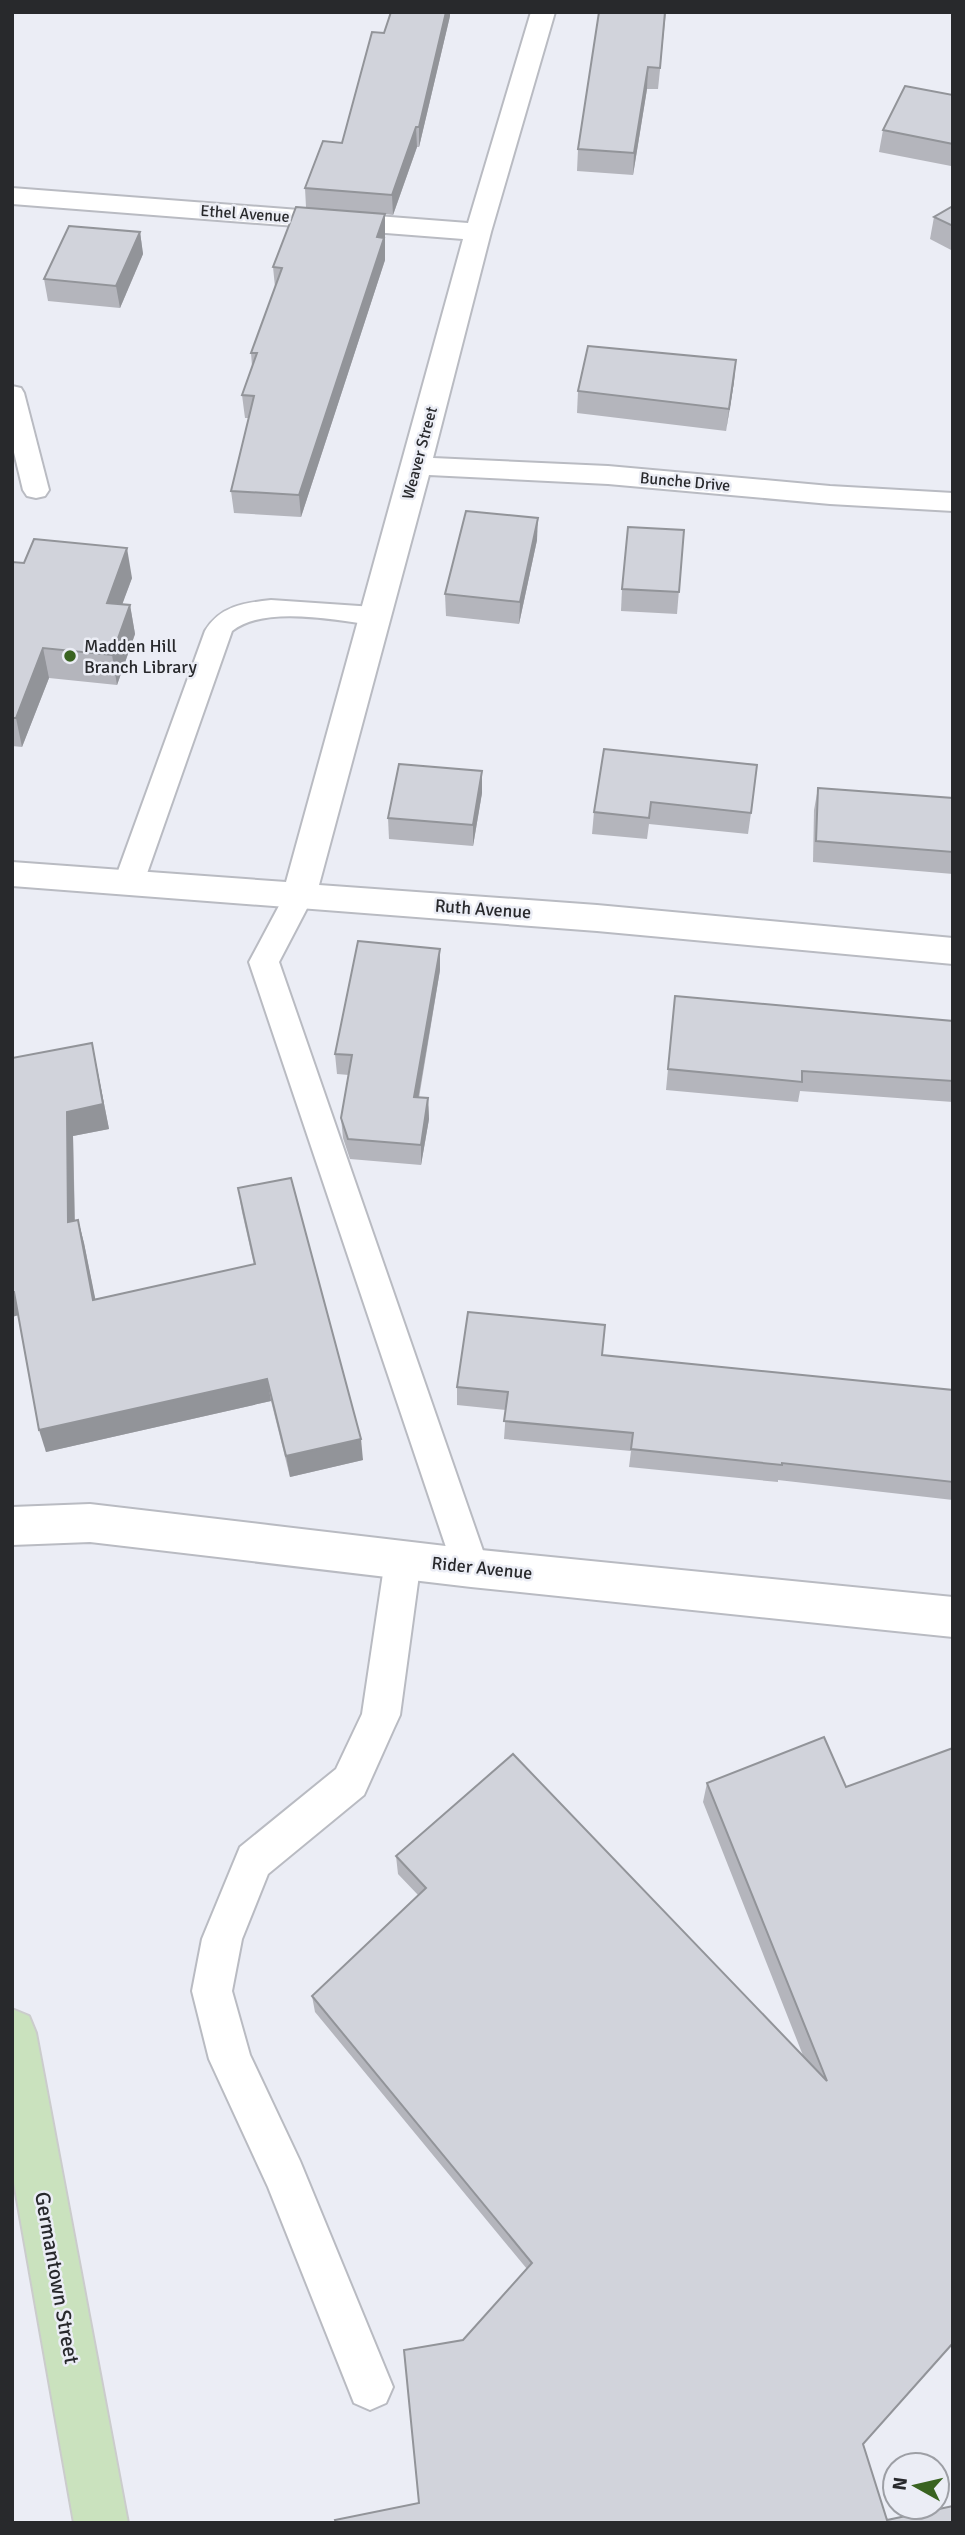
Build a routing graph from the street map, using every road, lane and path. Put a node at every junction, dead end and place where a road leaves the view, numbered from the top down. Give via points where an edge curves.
1 (543, 12) edge
2 (12, 196) edge
3 (478, 232) junction
4 (12, 393) edge
5 (417, 466) junction
6 (37, 490) dead end
7 (953, 502) edge
8 (374, 616) junction
9 (12, 874) edge
10 (129, 882) junction
11 (299, 895) junction
12 (953, 951) edge
13 (12, 1526) edge
14 (403, 1560) junction
15 (471, 1568) junction
16 (953, 1617) edge
17 (12, 2033) edge
18 (370, 2387) dead end
19 (101, 2523) edge

1 - 3 street, Weaver Street
2 - 3 street, Ethel Avenue
3 - 5 street, Weaver Street
4 - 6 lane
5 - 7 street, Bunche Drive via 608,475
5 - 8 street, Weaver Street
8 - 10 lane via 268,608 240,613 223,623
8 - 11 street, Weaver Street
9 - 10 street, Ruth Avenue
10 - 11 street, Ruth Avenue
11 - 12 street, Ruth Avenue
11 - 15 lane via 264,962
13 - 14 street, Rider Avenue via 90,1523
14 - 15 street, Rider Avenue
14 - 18 lane via 381,1715 350,1782 254,1861 222,1939 212,1991 230,2059 285,2176
15 - 16 street, Rider Avenue
17 - 19 main road, Germantown Street

